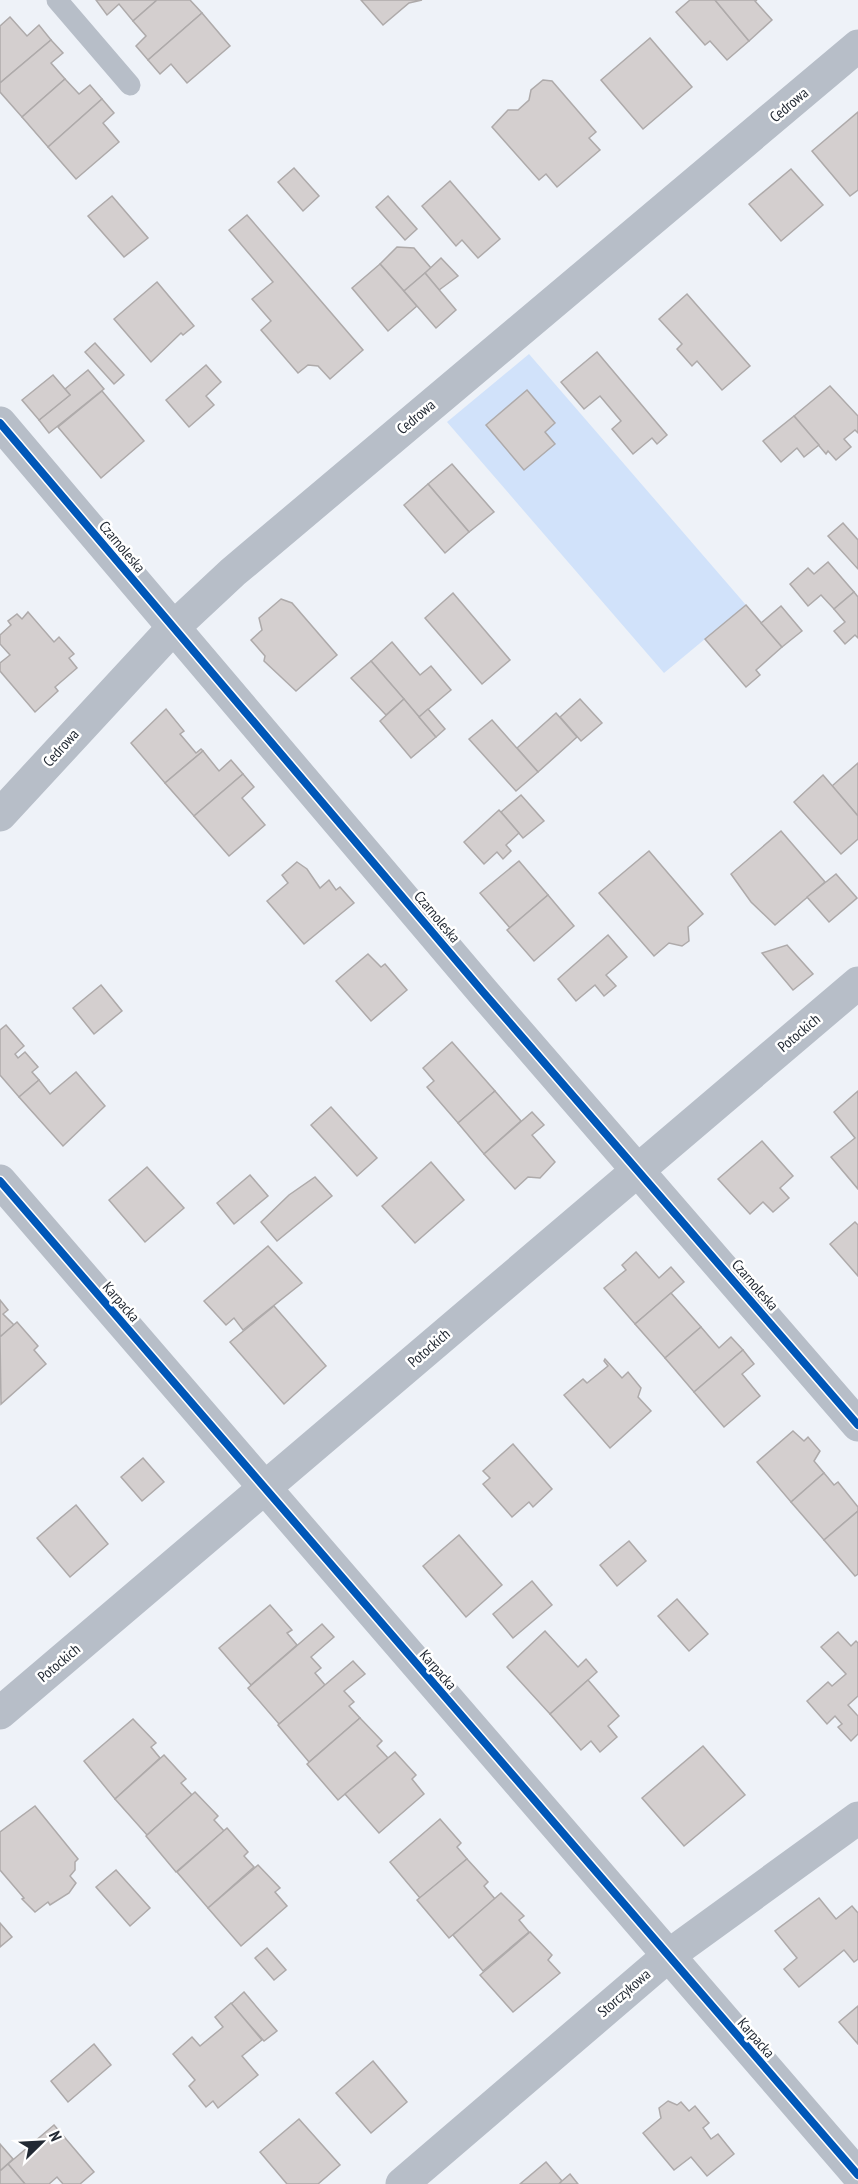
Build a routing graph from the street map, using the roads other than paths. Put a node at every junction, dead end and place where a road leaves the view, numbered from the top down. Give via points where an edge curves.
1 (57, 0) edge
2 (858, 46) edge
3 (130, 86) dead end
4 (0, 423) edge
5 (173, 628) junction
6 (0, 815) edge
7 (858, 983) edge
8 (637, 1169) junction
9 (0, 1182) edge
10 (858, 1425) edge
11 (264, 1490) junction
12 (0, 1713) edge
13 (858, 1818) edge
14 (668, 1956) junction
15 (858, 2175) edge
16 (402, 2184) edge

1 - 3 lane
2 - 5 street, Cedrowa via 410,421
4 - 5 street, Czarnoleska
5 - 6 street, Cedrowa
5 - 8 street, Czarnoleska
7 - 8 street, Potockich
8 - 10 street, Czarnoleska
8 - 11 street, Potockich
9 - 11 street, Karpacka
11 - 12 street, Potockich
11 - 14 street, Karpacka
13 - 14 street, Storczykowa
14 - 15 street, Karpacka
14 - 16 street, Storczykowa

